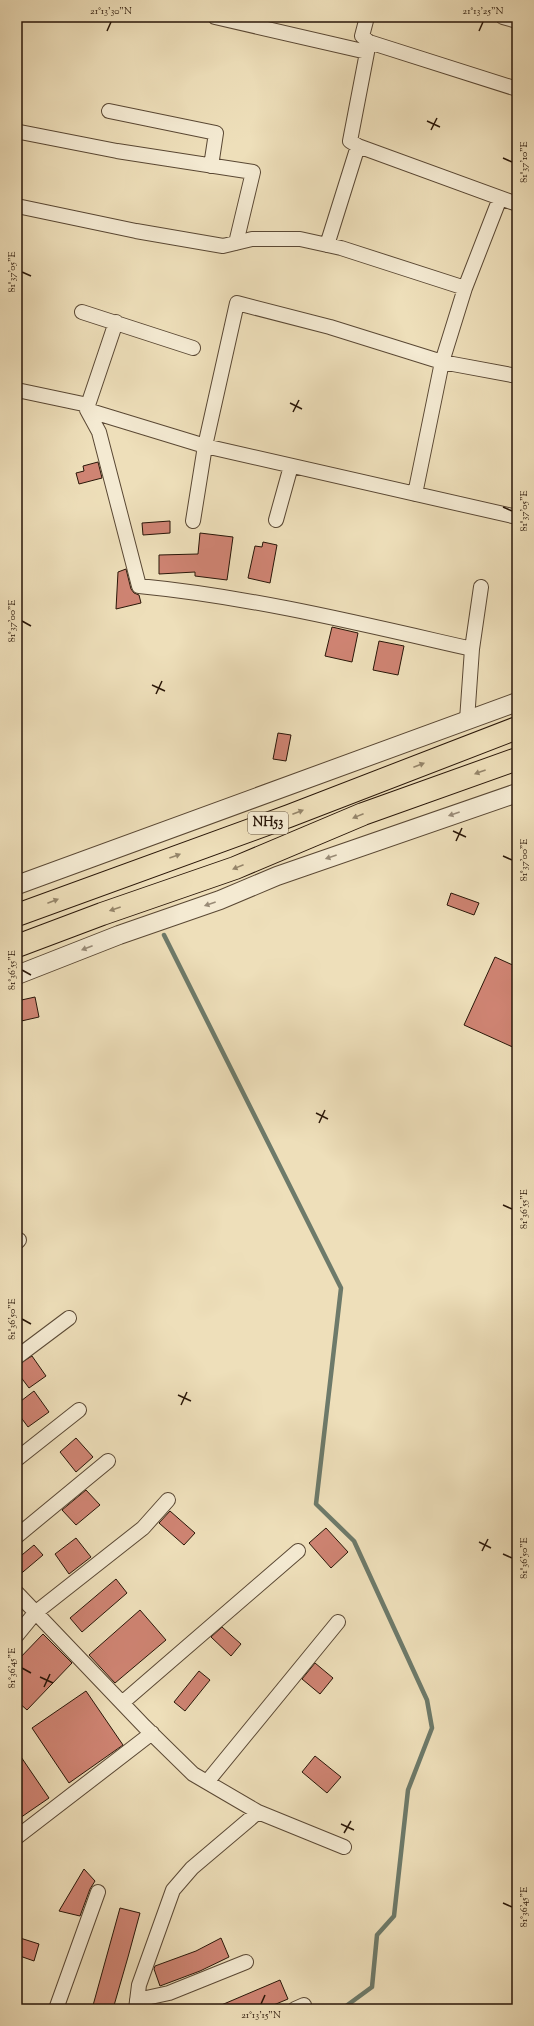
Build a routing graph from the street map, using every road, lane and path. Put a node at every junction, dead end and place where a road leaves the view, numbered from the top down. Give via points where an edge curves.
1 (215, 17) edge
2 (367, 17) edge
3 (503, 17) edge
4 (517, 20) edge
5 (368, 47) junction
6 (517, 89) edge
7 (109, 111) dead end
8 (20, 132) dead end
9 (358, 146) junction
10 (211, 166) junction
11 (500, 198) junction
12 (517, 204) edge
13 (17, 206) edge
14 (236, 243) junction
15 (327, 245) junction
16 (465, 288) junction
17 (82, 312) dead end
18 (116, 322) junction
19 (193, 348) dead end
20 (442, 362) junction
21 (516, 373) edge
22 (17, 390) edge
23 (87, 408) junction
24 (205, 446) junction
25 (291, 466) junction
26 (415, 494) junction
27 (517, 517) edge
28 (276, 520) dead end
29 (194, 521) dead end
30 (481, 586) dead end
31 (472, 649) junction
32 (517, 702) edge
33 (467, 720) junction
34 (517, 728) edge
35 (517, 759) edge
36 (517, 792) edge
37 (17, 885) edge
38 (17, 915) edge
39 (17, 946) edge
40 (17, 975) edge
41 (70, 1318) dead end
42 (17, 1357) edge
43 (79, 1410) dead end
44 (17, 1459) edge
45 (108, 1462) dead end
46 (168, 1500) dead end
47 (17, 1536) edge
48 (298, 1551) dead end
49 (17, 1594) edge
50 (35, 1613) junction
51 (338, 1622) dead end
52 (17, 1635) edge
53 (122, 1704) junction
54 (152, 1734) junction
55 (207, 1782) junction
56 (258, 1812) junction
57 (17, 1837) edge
58 (344, 1847) dead end
59 (98, 1892) dead end
60 (246, 1962) dead end
61 (136, 2005) edge
62 (56, 2009) edge

1 - 5 street
2 - 5 street via 362,36
3 - 4 street
5 - 6 street
5 - 9 street via 350,141
7 - 10 street via 216,133
8 - 10 street
9 - 11 street
9 - 15 street
10 - 14 street via 253,172
11 - 12 street
11 - 16 street
13 - 14 street via 223,246
14 - 15 street via 252,239 300,239
15 - 16 street
16 - 20 street
17 - 18 street
18 - 19 street
18 - 23 street
20 - 21 street
20 - 24 street via 330,327 236,303
20 - 26 street
22 - 23 street
23 - 24 street
23 - 31 street via 99,432 139,586 192,591 290,609
24 - 25 street
24 - 29 street
25 - 26 street
25 - 28 street
26 - 27 street
30 - 31 street
31 - 33 street
32 - 33 street
33 - 37 street
38 -> 34 highway, NH53 via 289,816
35 -> 39 highway, NH53 via 363,814 235,868
36 -> 40 street via 277,876 220,900 119,935
41 - 42 street
43 - 44 street
45 - 47 street
46 - 50 street via 143,1528
48 - 53 street
49 - 50 street
50 - 52 street
50 - 53 street
51 - 55 street
53 - 54 street
54 - 55 street via 193,1774
54 - 57 street
55 - 56 street
56 - 58 street
56 - 61 street via 192,1868 173,1890 139,1985
59 - 62 street
60 - 61 street

